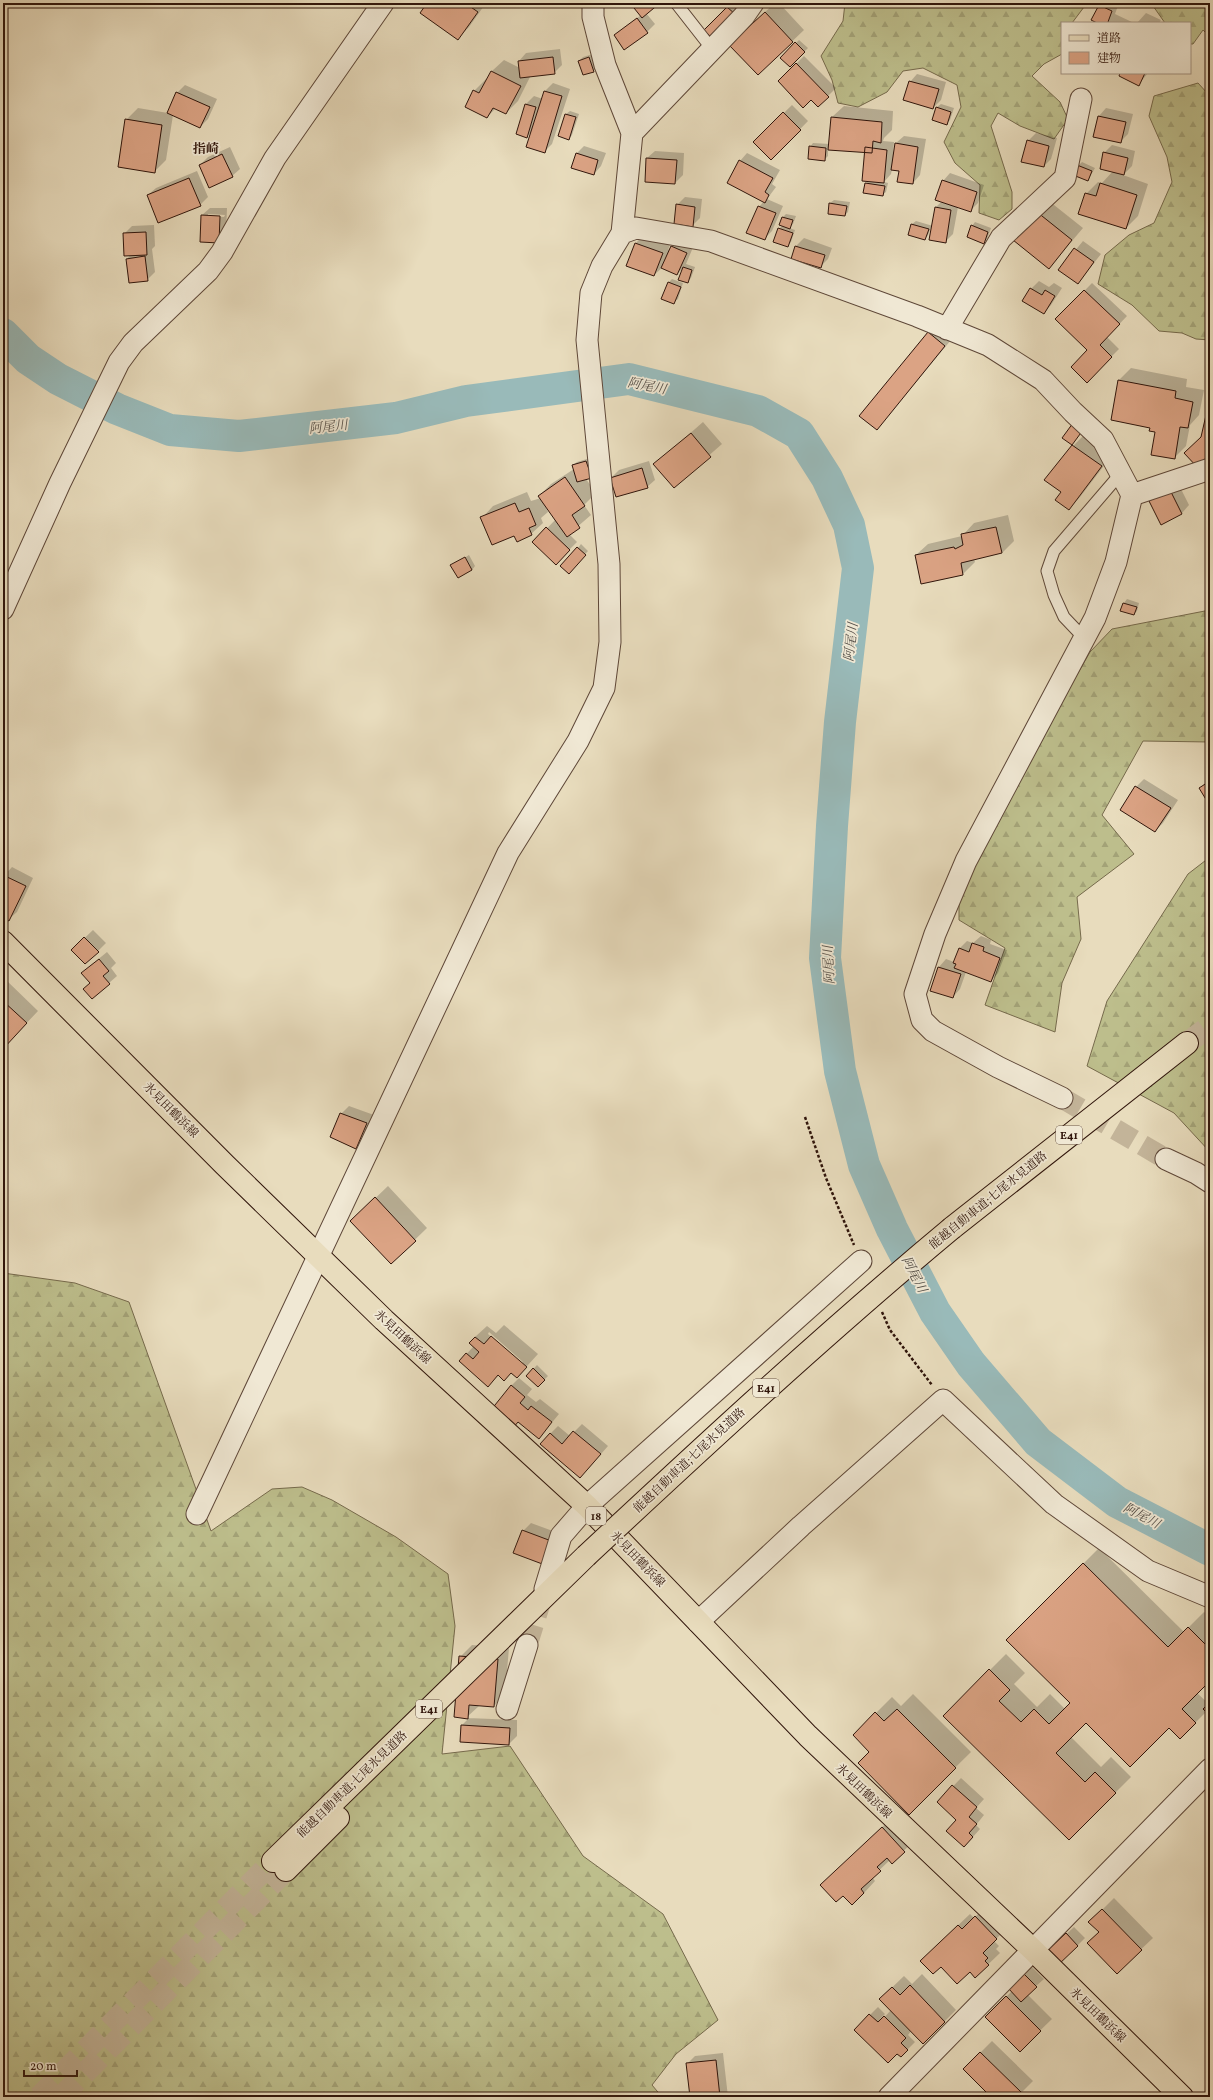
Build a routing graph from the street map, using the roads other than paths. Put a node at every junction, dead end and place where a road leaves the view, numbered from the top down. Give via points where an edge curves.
1 (383, 3) edge
2 (593, 3) edge
3 (676, 3) edge
4 (753, 3) edge
5 (712, 49) junction
6 (1081, 99) dead end
7 (632, 133) junction
8 (622, 233) junction
9 (947, 329) junction
10 (1210, 469) edge
11 (1121, 473) junction
12 (1132, 495) junction
13 (3, 609) edge
14 (1084, 638) junction
15 (3, 942) edge
16 (1191, 1048) tunnel mouth
17 (1062, 1098) tunnel mouth
18 (1166, 1160) tunnel mouth
19 (1210, 1182) edge
20 (318, 1255) junction
21 (861, 1261) dead end
22 (587, 1506) junction
23 (197, 1514) dead end
24 (545, 1588) tunnel mouth
25 (1210, 1597) edge
26 (698, 1622) junction
27 (527, 1645) tunnel mouth
28 (507, 1709) dead end
29 (1210, 1769) edge
30 (279, 1866) tunnel mouth
31 (1033, 1950) junction
32 (889, 2097) edge
33 (1182, 2097) edge

1 - 13 street via 275,158 222,252 208,271 133,343 119,362
2 - 7 street via 593,16 605,65
3 - 5 lane
4 - 5 street
5 - 7 street
6 - 9 street via 1065,178 1001,238
7 - 8 street
8 - 9 street via 636,228 711,241
8 - 20 street via 602,266 591,293 587,340 609,564 610,642 604,688 578,741 508,853
9 - 11 street via 988,345 1043,380 1103,440
10 - 12 street
11 - 12 street
11 - 14 lane via 1054,551 1047,571 1064,617
12 - 14 street via 1116,562 1095,618
14 - 17 street via 966,861 935,934 915,994 922,1020 932,1031
15 - 20 main road, 氷見田鶴浜線 / 18
16 - 30 main road, 能越自動車道;七尾氷見道路 / E41 via 1033,1177 956,1232 591,1560
18 - 19 street
20 - 22 main road, 氷見田鶴浜線 / 18 via 384,1320
20 - 23 street
21 - 22 street
22 - 24 street via 561,1536
22 - 26 main road, 氷見田鶴浜線 / 18
25 - 26 street via 1148,1571 1054,1504 943,1400
26 - 31 main road, 氷見田鶴浜線 / 18 via 814,1742
27 - 28 street
29 - 31 street
31 - 32 street
31 - 33 main road, 氷見田鶴浜線 / 18

